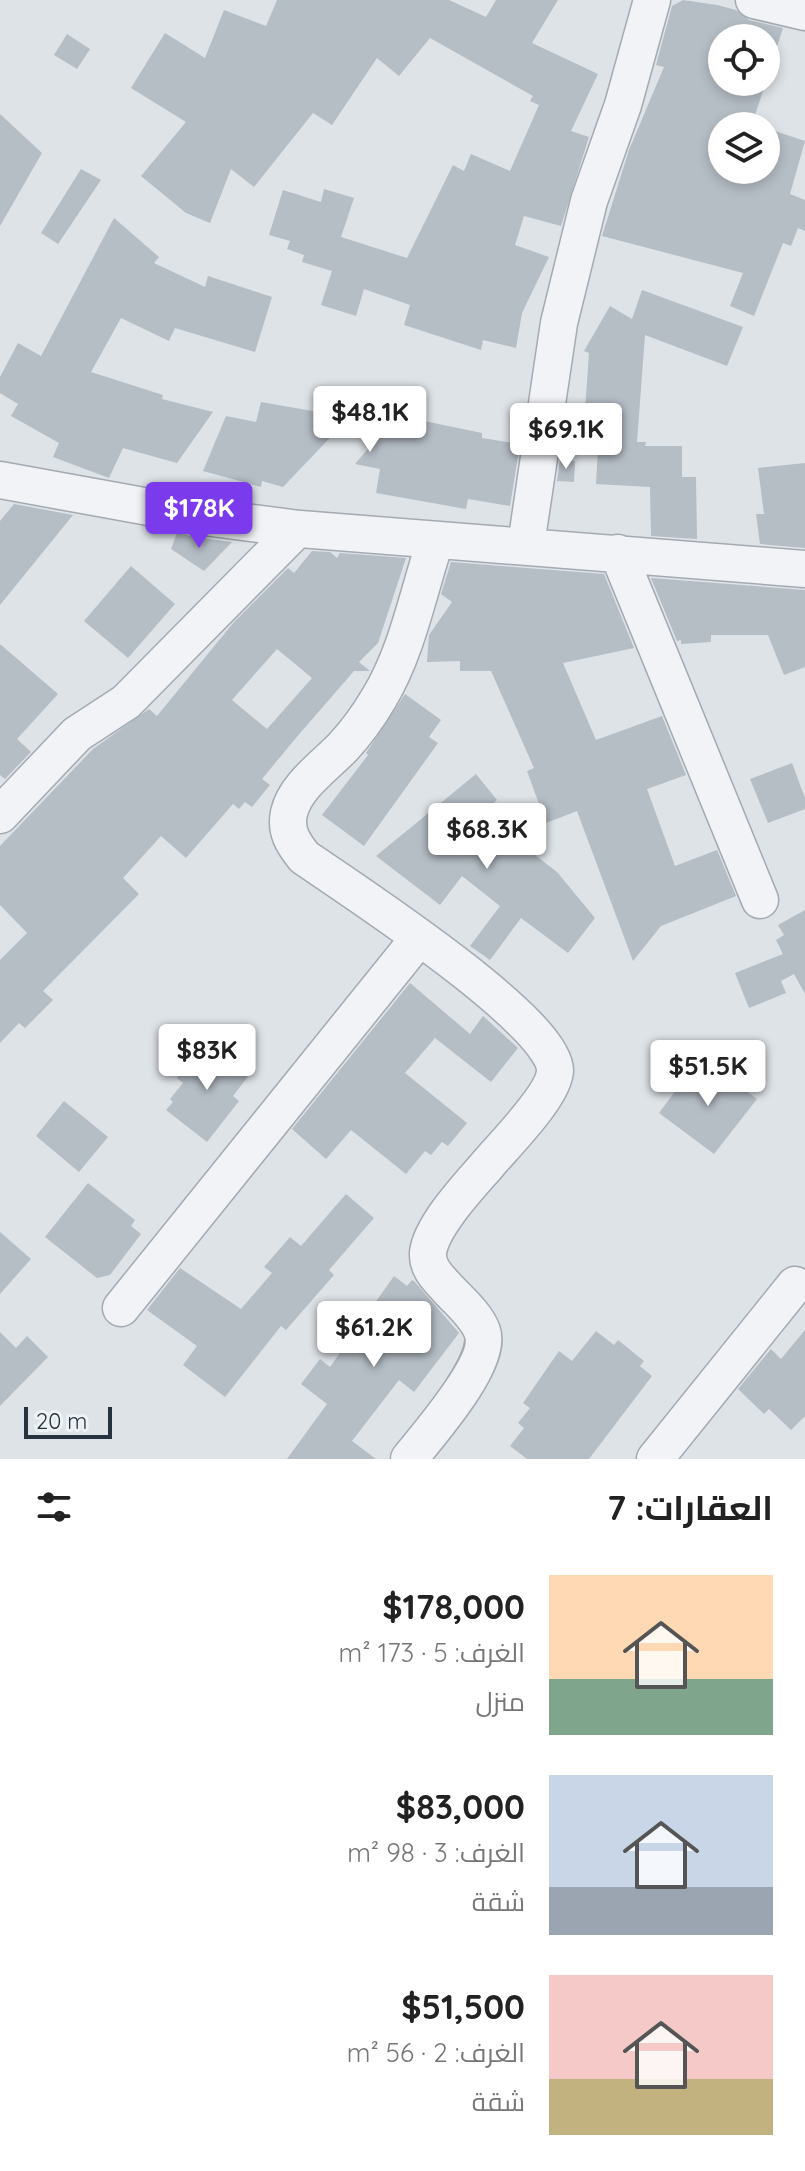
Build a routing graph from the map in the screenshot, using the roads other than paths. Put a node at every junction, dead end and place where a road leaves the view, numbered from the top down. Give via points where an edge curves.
1 (652, 0) edge
2 (754, 0) edge
3 (805, 12) edge
4 (12, 482) edge
5 (0, 512) edge
6 (297, 529) junction
7 (435, 542) junction
8 (526, 545) junction
9 (618, 553) junction
10 (805, 569) edge
11 (0, 815) edge
12 (760, 900) dead end
13 (419, 938) junction
14 (795, 1285) dead end
15 (121, 1308) dead end
16 (409, 1459) edge
17 (655, 1459) edge

1 - 8 street via 589,201 559,323
2 - 3 street
4 - 5 street
4 - 6 street
6 - 7 street
6 - 11 street via 126,702 77,734
7 - 8 street
7 - 13 street via 381,695 345,745 298,794 288,826 304,857
8 - 9 street
9 - 10 street
9 - 12 street
13 - 15 street
13 - 16 street via 522,1019 549,1051 555,1068 536,1106 432,1240 428,1253 433,1273 478,1323 484,1341 475,1368
14 - 17 street

